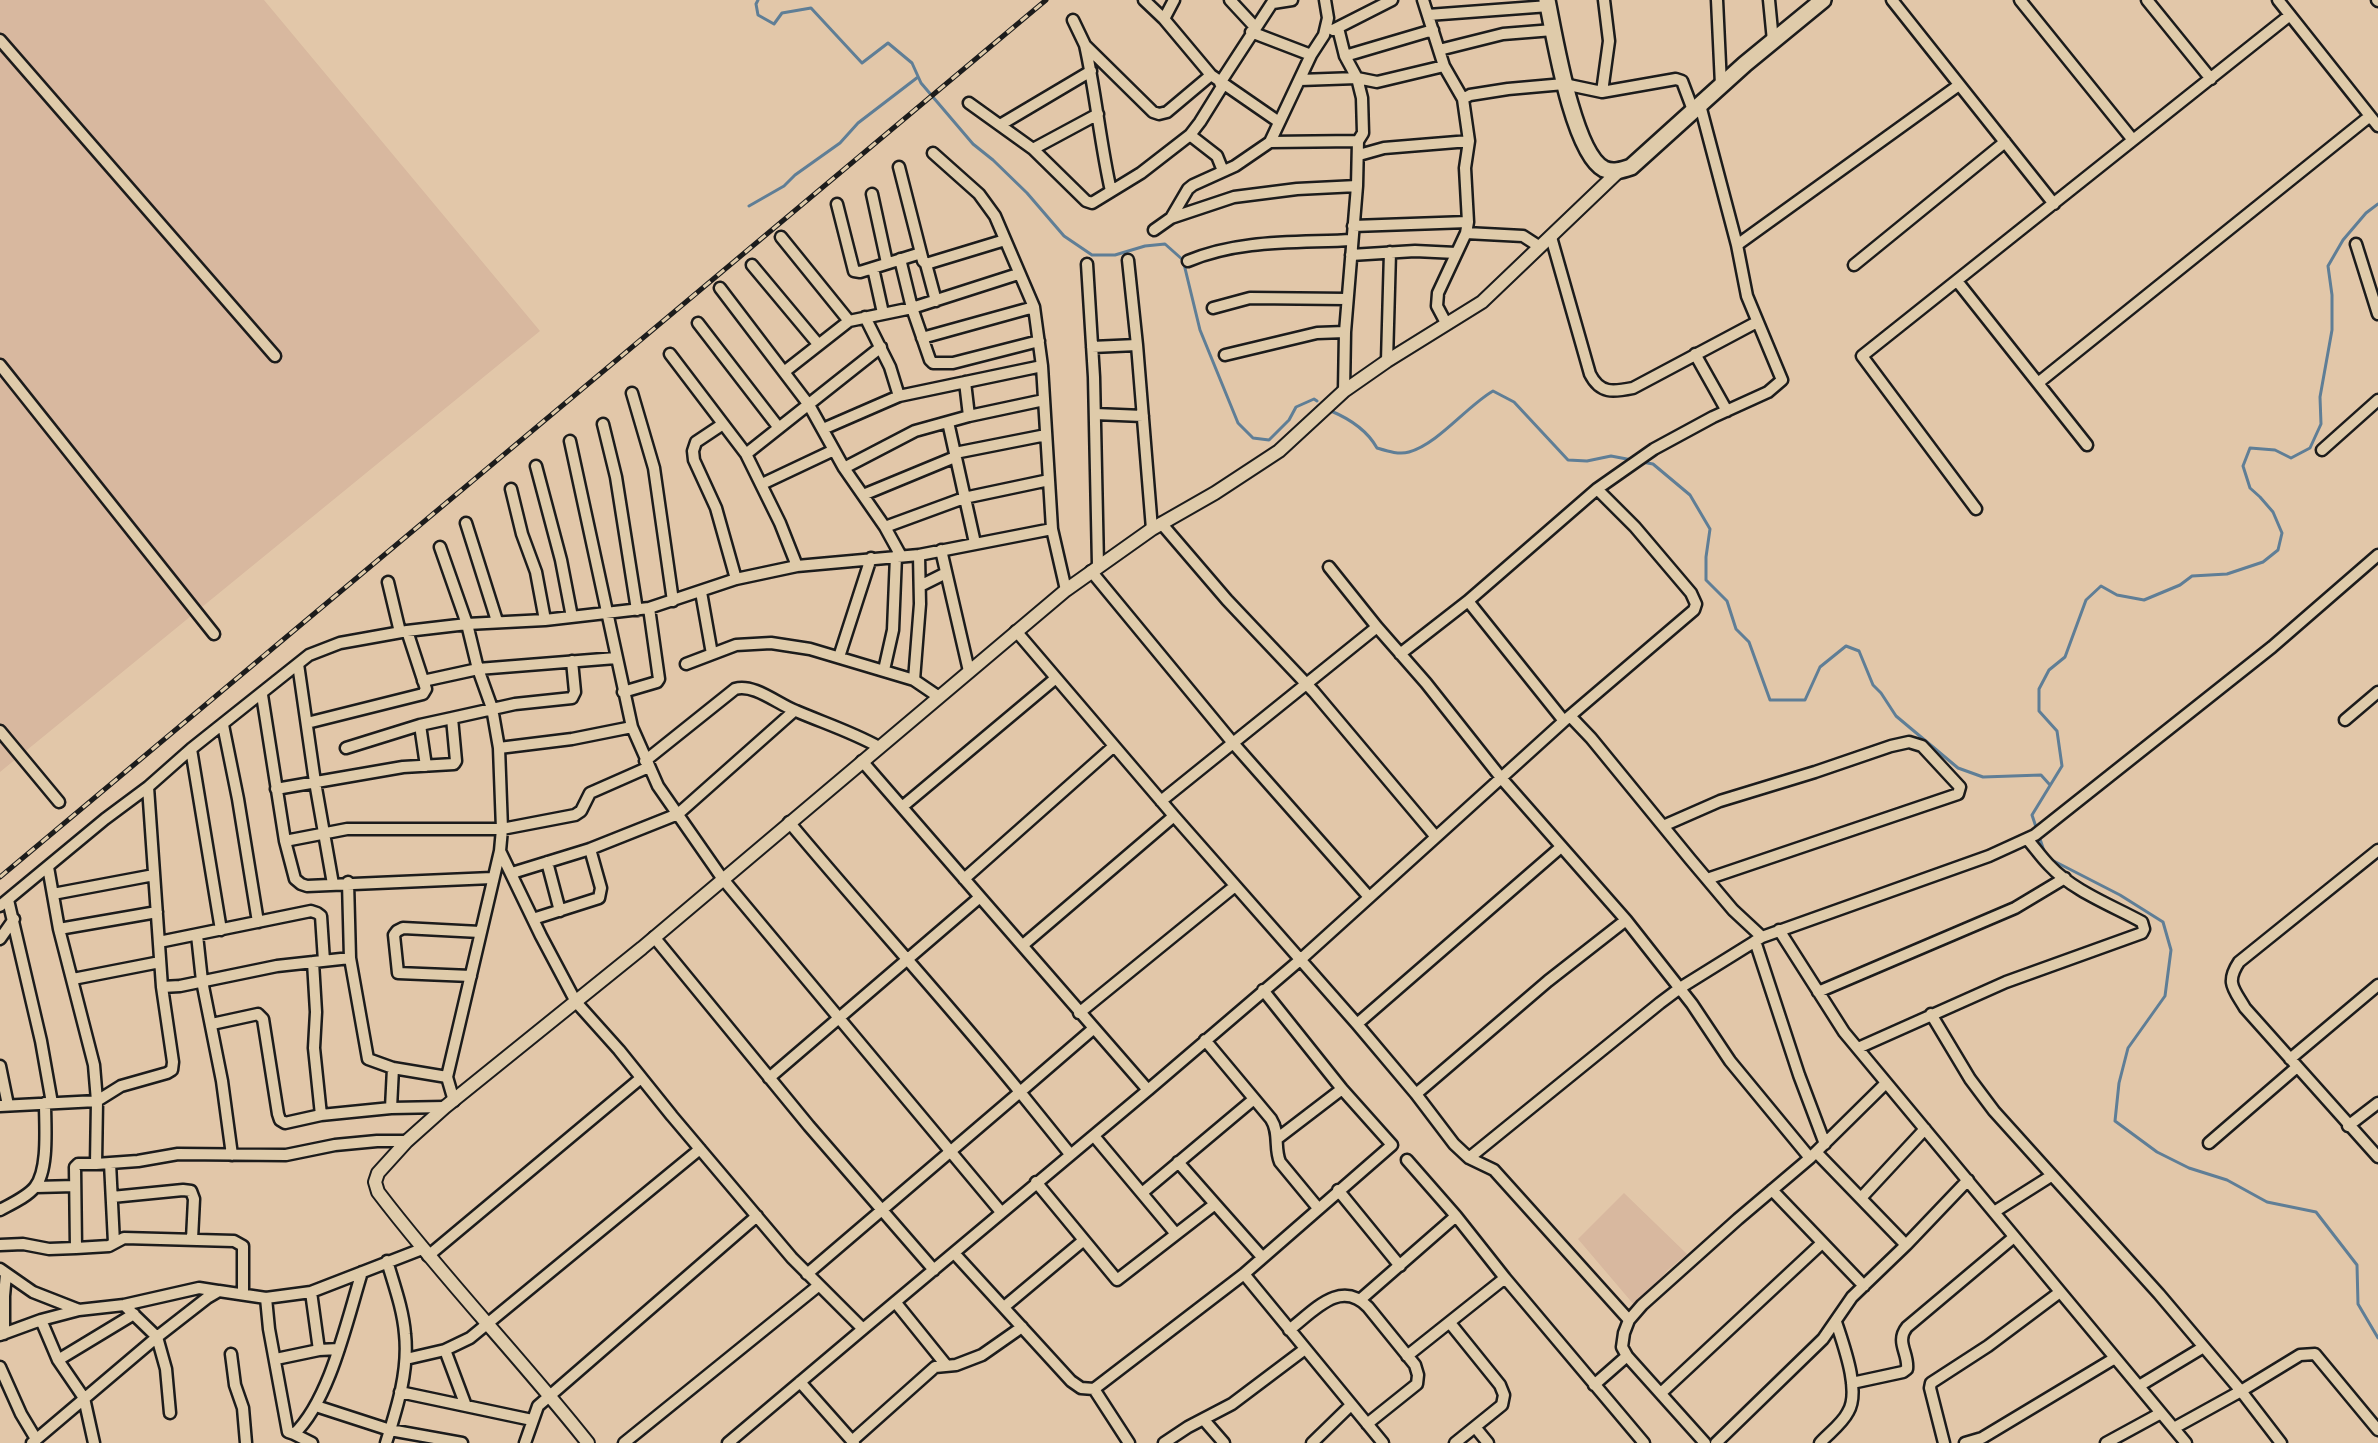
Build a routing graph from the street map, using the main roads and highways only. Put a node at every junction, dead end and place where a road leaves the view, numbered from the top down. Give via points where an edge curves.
1 (1822, 0) edge
2 (1548, 3) edge

1 - 2 main road via 1631,167 1619,171 1604,169 1587,149 1564,84

